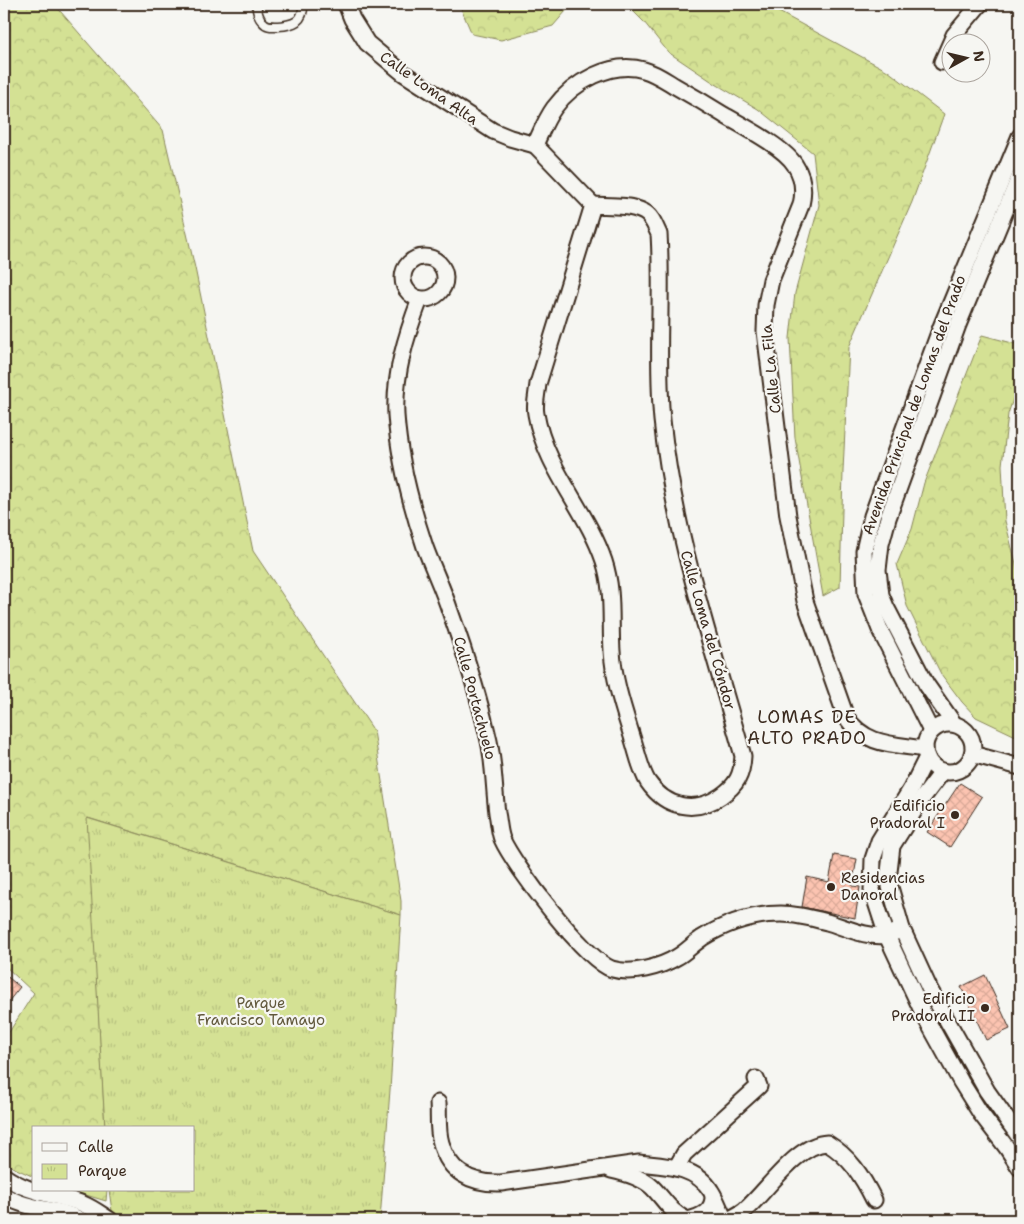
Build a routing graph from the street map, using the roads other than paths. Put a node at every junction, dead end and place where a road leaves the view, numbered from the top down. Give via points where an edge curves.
1 (256, 4) edge
2 (303, 4) edge
3 (346, 4) edge
4 (980, 4) edge
5 (957, 32) edge
6 (1020, 136) edge
7 (535, 144) junction
8 (1020, 175) edge
9 (593, 205) junction
10 (420, 299) dead end
11 (954, 724) junction
12 (931, 732) junction
13 (926, 753) junction
14 (972, 754) junction
15 (1020, 767) edge
16 (943, 771) junction
17 (902, 929) junction
18 (887, 936) junction
19 (756, 1079) dead end
20 (438, 1103) dead end
21 (1020, 1138) edge
22 (602, 1168) junction
23 (676, 1168) junction
24 (1020, 1168) edge
25 (4, 1176) edge
26 (652, 1187) junction
27 (32, 1191) edge
28 (36, 1192) edge
29 (4, 1195) edge
30 (713, 1195) junction
31 (874, 1200) dead end
32 (81, 1220) edge
33 (110, 1220) edge
34 (687, 1220) edge
35 (727, 1220) edge

1 - 2 lane via 262,22 270,26 292,25 300,18
3 - 7 street, Calle Loma Alta via 367,43 403,73 493,131
4 - 5 street
6 - 12 street, Avenida Principal de Lomas del Prado via 940,327 865,541 864,580 869,605
7 - 9 street
7 - 13 street, Calle La Fila via 546,119 569,93 606,71 632,68 656,75 698,100 790,157 796,166 803,196 771,280 765,331 788,516 805,601 852,727 872,740
8 - 11 street, Avenida Principal de Lomas del Prado via 958,325 909,457 879,555 881,595 886,607 926,684
9 - 9 street, Calle Loma del Cóndor via 645,212 659,234 660,389 666,452 690,570 744,756 743,770 731,788 697,807 670,802 657,793 647,781 640,764 616,680 612,603 604,561 542,439 536,413 538,384
10 - 18 street, Calle Portachuelo via 407,334 399,370 396,412 403,469 487,733 500,834 524,874 596,959 621,971 663,965 718,929 752,917 781,914 803,917 865,934
11 - 12 street via 941,725
11 - 14 street, Avenida Principal de Lomas del Prado via 969,735
12 - 13 street via 925,742
13 - 16 street via 931,763
13 - 18 street via 911,789 879,841 873,859 872,890
14 - 15 street
14 - 16 street via 958,770
16 - 17 street via 892,846 890,887
17 - 18 street
17 - 21 street via 930,990 987,1091
18 - 24 street via 961,1082
19 - 23 street via 759,1086 684,1154
20 - 22 street via 439,1132 444,1152 458,1172 471,1180 501,1183
22 - 23 street via 640,1163
22 - 26 street via 633,1176
23 - 26 street via 657,1173
23 - 30 street via 696,1176
25 - 27 street
26 - 34 street via 668,1206
28 - 33 street via 84,1205
29 - 32 street via 23,1204
30 - 34 street via 708,1211
30 - 35 street
31 - 35 street via 861,1174 848,1160 827,1143 818,1143 802,1152 745,1209

